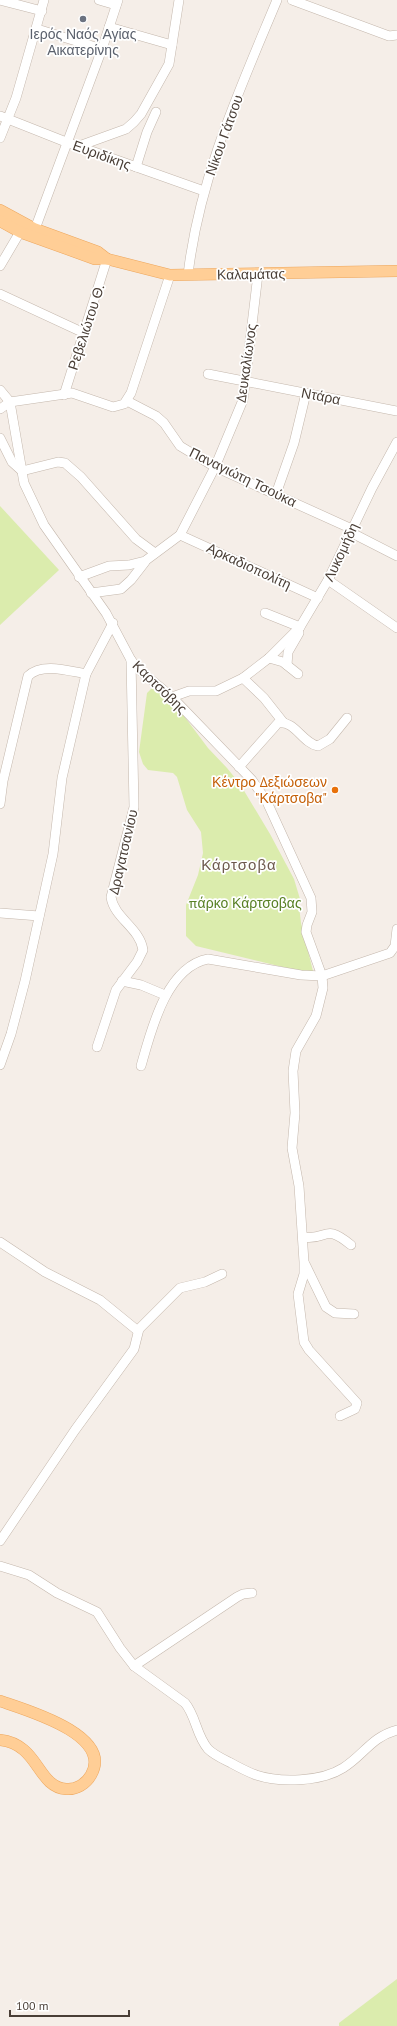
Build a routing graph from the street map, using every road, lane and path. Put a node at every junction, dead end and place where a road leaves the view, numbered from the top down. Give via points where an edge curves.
1 (0, 0) edge
2 (44, 0) edge
3 (99, 0) edge
4 (179, 0) edge
5 (277, 0) edge
6 (292, 0) edge
7 (117, 2) edge
8 (42, 11) junction
9 (109, 27) junction
10 (37, 29) junction
11 (397, 35) edge
12 (172, 45) junction
13 (102, 49) junction
14 (156, 112) dead end
15 (4, 117) edge
16 (0, 138) edge
17 (66, 142) junction
18 (79, 146) junction
19 (136, 167) junction
20 (204, 191) junction
21 (0, 210) edge
22 (0, 222) edge
23 (35, 229) junction
24 (20, 232) junction
25 (107, 259) junction
26 (0, 266) edge
27 (397, 271) edge
28 (258, 274) junction
29 (170, 275) junction
30 (188, 275) junction
31 (0, 294) edge
32 (84, 333) junction
33 (208, 374) dead end
34 (245, 381) junction
35 (0, 390) edge
36 (306, 393) junction
37 (64, 394) junction
38 (127, 401) junction
39 (10, 402) junction
40 (0, 409) edge
41 (397, 411) edge
42 (0, 438) edge
43 (397, 442) edge
44 (215, 467) junction
45 (22, 471) junction
46 (276, 494) junction
47 (351, 530) junction
48 (180, 535) junction
49 (155, 553) junction
50 (397, 556) edge
51 (146, 561) junction
52 (79, 577) junction
53 (328, 580) junction
54 (92, 593) junction
55 (318, 598) junction
56 (265, 613) dead end
57 (113, 623) junction
58 (300, 627) junction
59 (397, 628) edge
60 (269, 658) junction
61 (131, 660) junction
62 (287, 665) junction
63 (86, 674) junction
64 (298, 674) dead end
65 (243, 678) junction
66 (172, 697) junction
67 (347, 718) dead end
68 (283, 722) junction
69 (239, 767) junction
70 (0, 804) edge
71 (0, 913) edge
72 (39, 916) junction
73 (397, 929) edge
74 (395, 952) edge
75 (322, 976) junction
76 (122, 981) junction
77 (165, 995) junction
78 (97, 1047) dead end
79 (0, 1065) edge
80 (141, 1066) dead end
81 (303, 1237) junction
82 (0, 1242) edge
83 (351, 1245) dead end
84 (304, 1262) junction
85 (222, 1274) dead end
86 (354, 1314) dead end
87 (138, 1331) junction
88 (340, 1416) dead end
89 (0, 1541) edge
90 (0, 1566) edge
91 (252, 1593) dead end
92 (134, 1666) junction
93 (0, 1701) edge
94 (397, 1730) edge
95 (0, 1740) edge

1 - 8 street
2 - 8 street
3 - 7 street
4 - 12 street
5 - 20 street, Νίκου Γάτσου via 216,152
6 - 11 street via 390,36
7 - 9 street
8 - 10 street
9 - 12 street
9 - 13 street
10 - 13 street
10 - 15 street
12 - 18 street via 166,72 134,122 122,131
13 - 17 street
14 - 19 street
15 - 16 street
15 - 17 street, Ευριδίκης
17 - 18 street, Ευριδίκης
17 - 23 street
18 - 19 street, Ευριδίκης
19 - 20 street, Ευριδίκης
20 - 30 street, Νίκου Γάτσου via 192,240
21 - 23 main road, Καλαμάτας
22 - 24 main road, Καλαμάτας
23 - 25 main road, Καλαμάτας via 98,252
24 - 25 main road, Καλαμάτας via 96,259
24 - 26 street
25 - 29 main road, Καλαμάτας
25 - 32 street, Ρεβελιώτου Θ.
27 - 28 main road, Καλαμάτας
28 - 30 main road, Καλαμάτας
28 - 34 street, Δευκαλίωνος
29 - 30 main road, Καλαμάτας
29 - 38 street
31 - 32 street
32 - 37 street, Ρεβελιώτου Θ.
33 - 34 street, Ντάρα
34 - 36 street, Ντάρα
34 - 44 street, Δευκαλίωνος via 243,400
35 - 39 street, Καρτσόβης
36 - 41 street, Ντάρα
36 - 46 street via 294,444
37 - 38 street via 72,394 113,407
37 - 39 street
38 - 44 street, Παναγιώτη Τσούκα via 156,416 180,446
39 - 40 street
39 - 45 street, Καρτσόβης
42 - 45 street via 12,462
43 - 47 street, Λυκομήδη
44 - 46 street, Παναγιώτη Τσούκα
44 - 48 street, Δευκαλίωνος
45 - 49 street via 58,462 66,463 136,538
45 - 52 street, Καρτσόβης via 26,487 44,525
46 - 47 street, Παναγιώτη Τσούκα
47 - 50 street, Παναγιώτη Τσούκα
47 - 53 street, Λυκομήδη
48 - 49 street
48 - 55 street, Αρκαδιοπολίτη
49 - 51 street
51 - 52 street via 109,566
51 - 54 street via 125,587
52 - 54 street, Καρτσόβης
53 - 55 street, Λυκομήδη
53 - 59 street
54 - 57 street, Καρτσόβης
55 - 58 street, Λυκομήδη
56 - 58 street
57 - 61 street, Καρτσόβης
57 - 63 street
58 - 60 street
58 - 62 street via 299,634 288,652
60 - 62 street
60 - 65 street
61 - 66 street, Καρτσόβης
61 - 76 street, Δραγατσανίου via 134,807 111,897 115,910 139,939 143,950
62 - 64 street
63 - 70 street via 49,669 39,670 28,676
63 - 72 street via 62,778 53,854
65 - 66 street via 216,691 189,691
65 - 68 street via 264,698
66 - 69 street, Καρτσόβης
67 - 68 street via 330,739 318,746 288,723
68 - 69 street via 273,727
69 - 75 street, Καρτσόβης via 252,780 267,802 308,890 312,912 306,932
71 - 72 street
72 - 79 street via 25,981
73 - 74 street
74 - 75 street
75 - 77 street via 301,975 208,959 197,963 182,974
75 - 81 street via 323,988 319,1006 308,1032 296,1051 293,1071 295,1107 292,1148 298,1179
76 - 77 street via 141,985
76 - 78 street, Δραγατσανίου via 109,1008
77 - 80 street
81 - 83 street via 316,1238 325,1233 333,1233
81 - 84 street
82 - 87 street via 45,1272 100,1300
84 - 86 street via 326,1307 335,1313
84 - 88 street via 304,1274 298,1294 304,1342 357,1403 354,1409
85 - 87 street via 205,1282 180,1288
87 - 89 street via 134,1349 75,1430
90 - 92 street via 29,1576 97,1612
91 - 92 street via 237,1596
92 - 94 street via 185,1703 202,1741 212,1752 258,1776 290,1779 330,1775 353,1761 380,1736
93 - 95 main road via 58,1723 85,1741 94,1754 93,1770 90,1777 81,1785 70,1789 58,1787 45,1778 27,1752 11,1742

